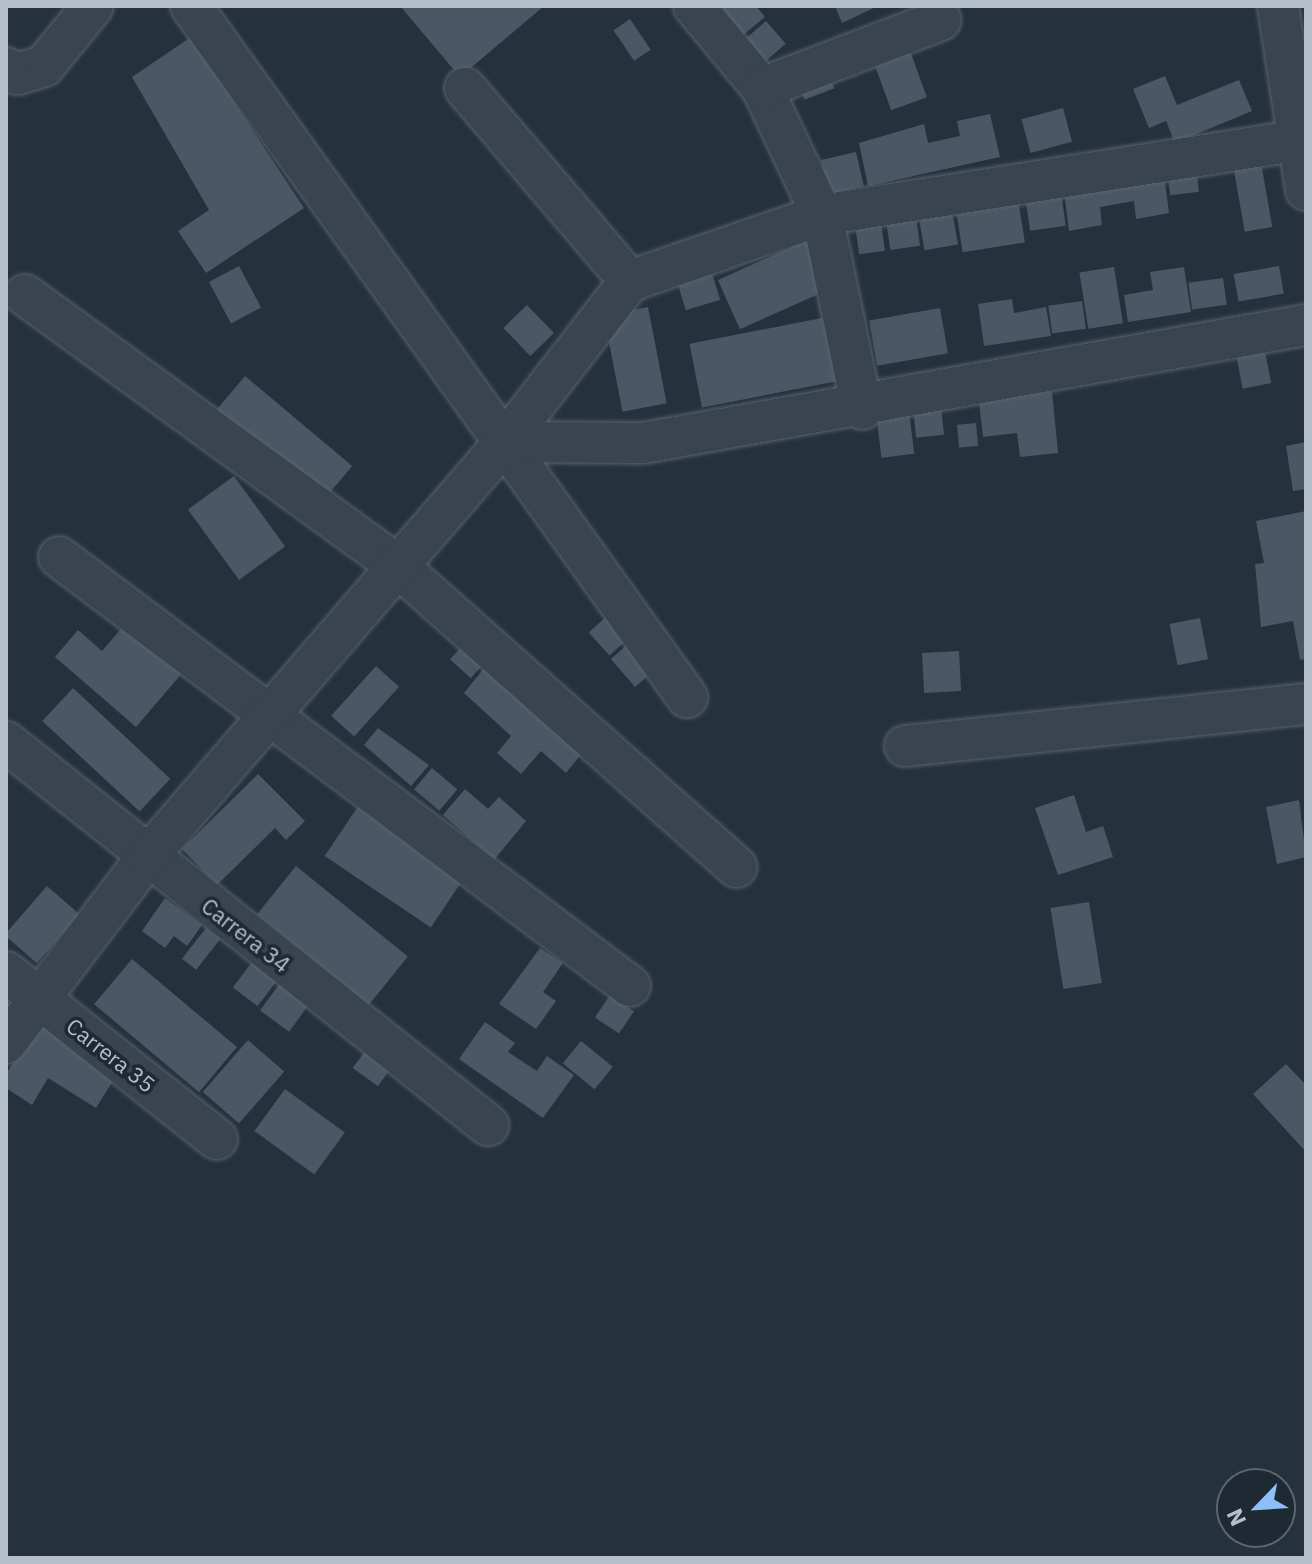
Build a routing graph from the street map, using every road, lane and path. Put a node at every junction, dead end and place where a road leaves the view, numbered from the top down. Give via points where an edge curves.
1 (93, 6) edge
2 (191, 6) edge
3 (694, 6) edge
4 (1278, 6) edge
5 (941, 20) dead end
6 (6, 68) edge
7 (465, 88) dead end
8 (762, 88) junction
9 (1302, 140) edge
10 (1306, 190) edge
11 (822, 215) junction
12 (630, 281) junction
13 (25, 295) dead end
14 (1306, 325) edge
15 (862, 409) junction
16 (505, 442) junction
17 (59, 557) dead end
18 (394, 563) junction
19 (687, 697) dead end
20 (1306, 704) edge
21 (267, 713) junction
22 (6, 742) edge
23 (905, 746) dead end
24 (147, 857) junction
25 (737, 867) dead end
26 (6, 972) edge
27 (630, 986) dead end
28 (41, 1000) junction
29 (6, 1043) edge
30 (488, 1125) dead end
31 (217, 1139) dead end

1 - 6 street via 44,66 18,74
2 - 16 street
3 - 8 street
4 - 9 street
5 - 8 street
7 - 12 street
8 - 11 street
9 - 10 street
9 - 11 street
11 - 12 street
11 - 15 street
12 - 16 street
13 - 18 street
14 - 15 street
15 - 16 street via 643,443
16 - 18 street
16 - 19 street
17 - 21 street
18 - 21 street
18 - 25 street
20 - 23 street
21 - 24 street
21 - 27 street
22 - 24 street, Carrera 34
24 - 28 street
24 - 30 street, Carrera 34
26 - 28 street, Carrera 35
28 - 29 street
28 - 31 street, Carrera 35

